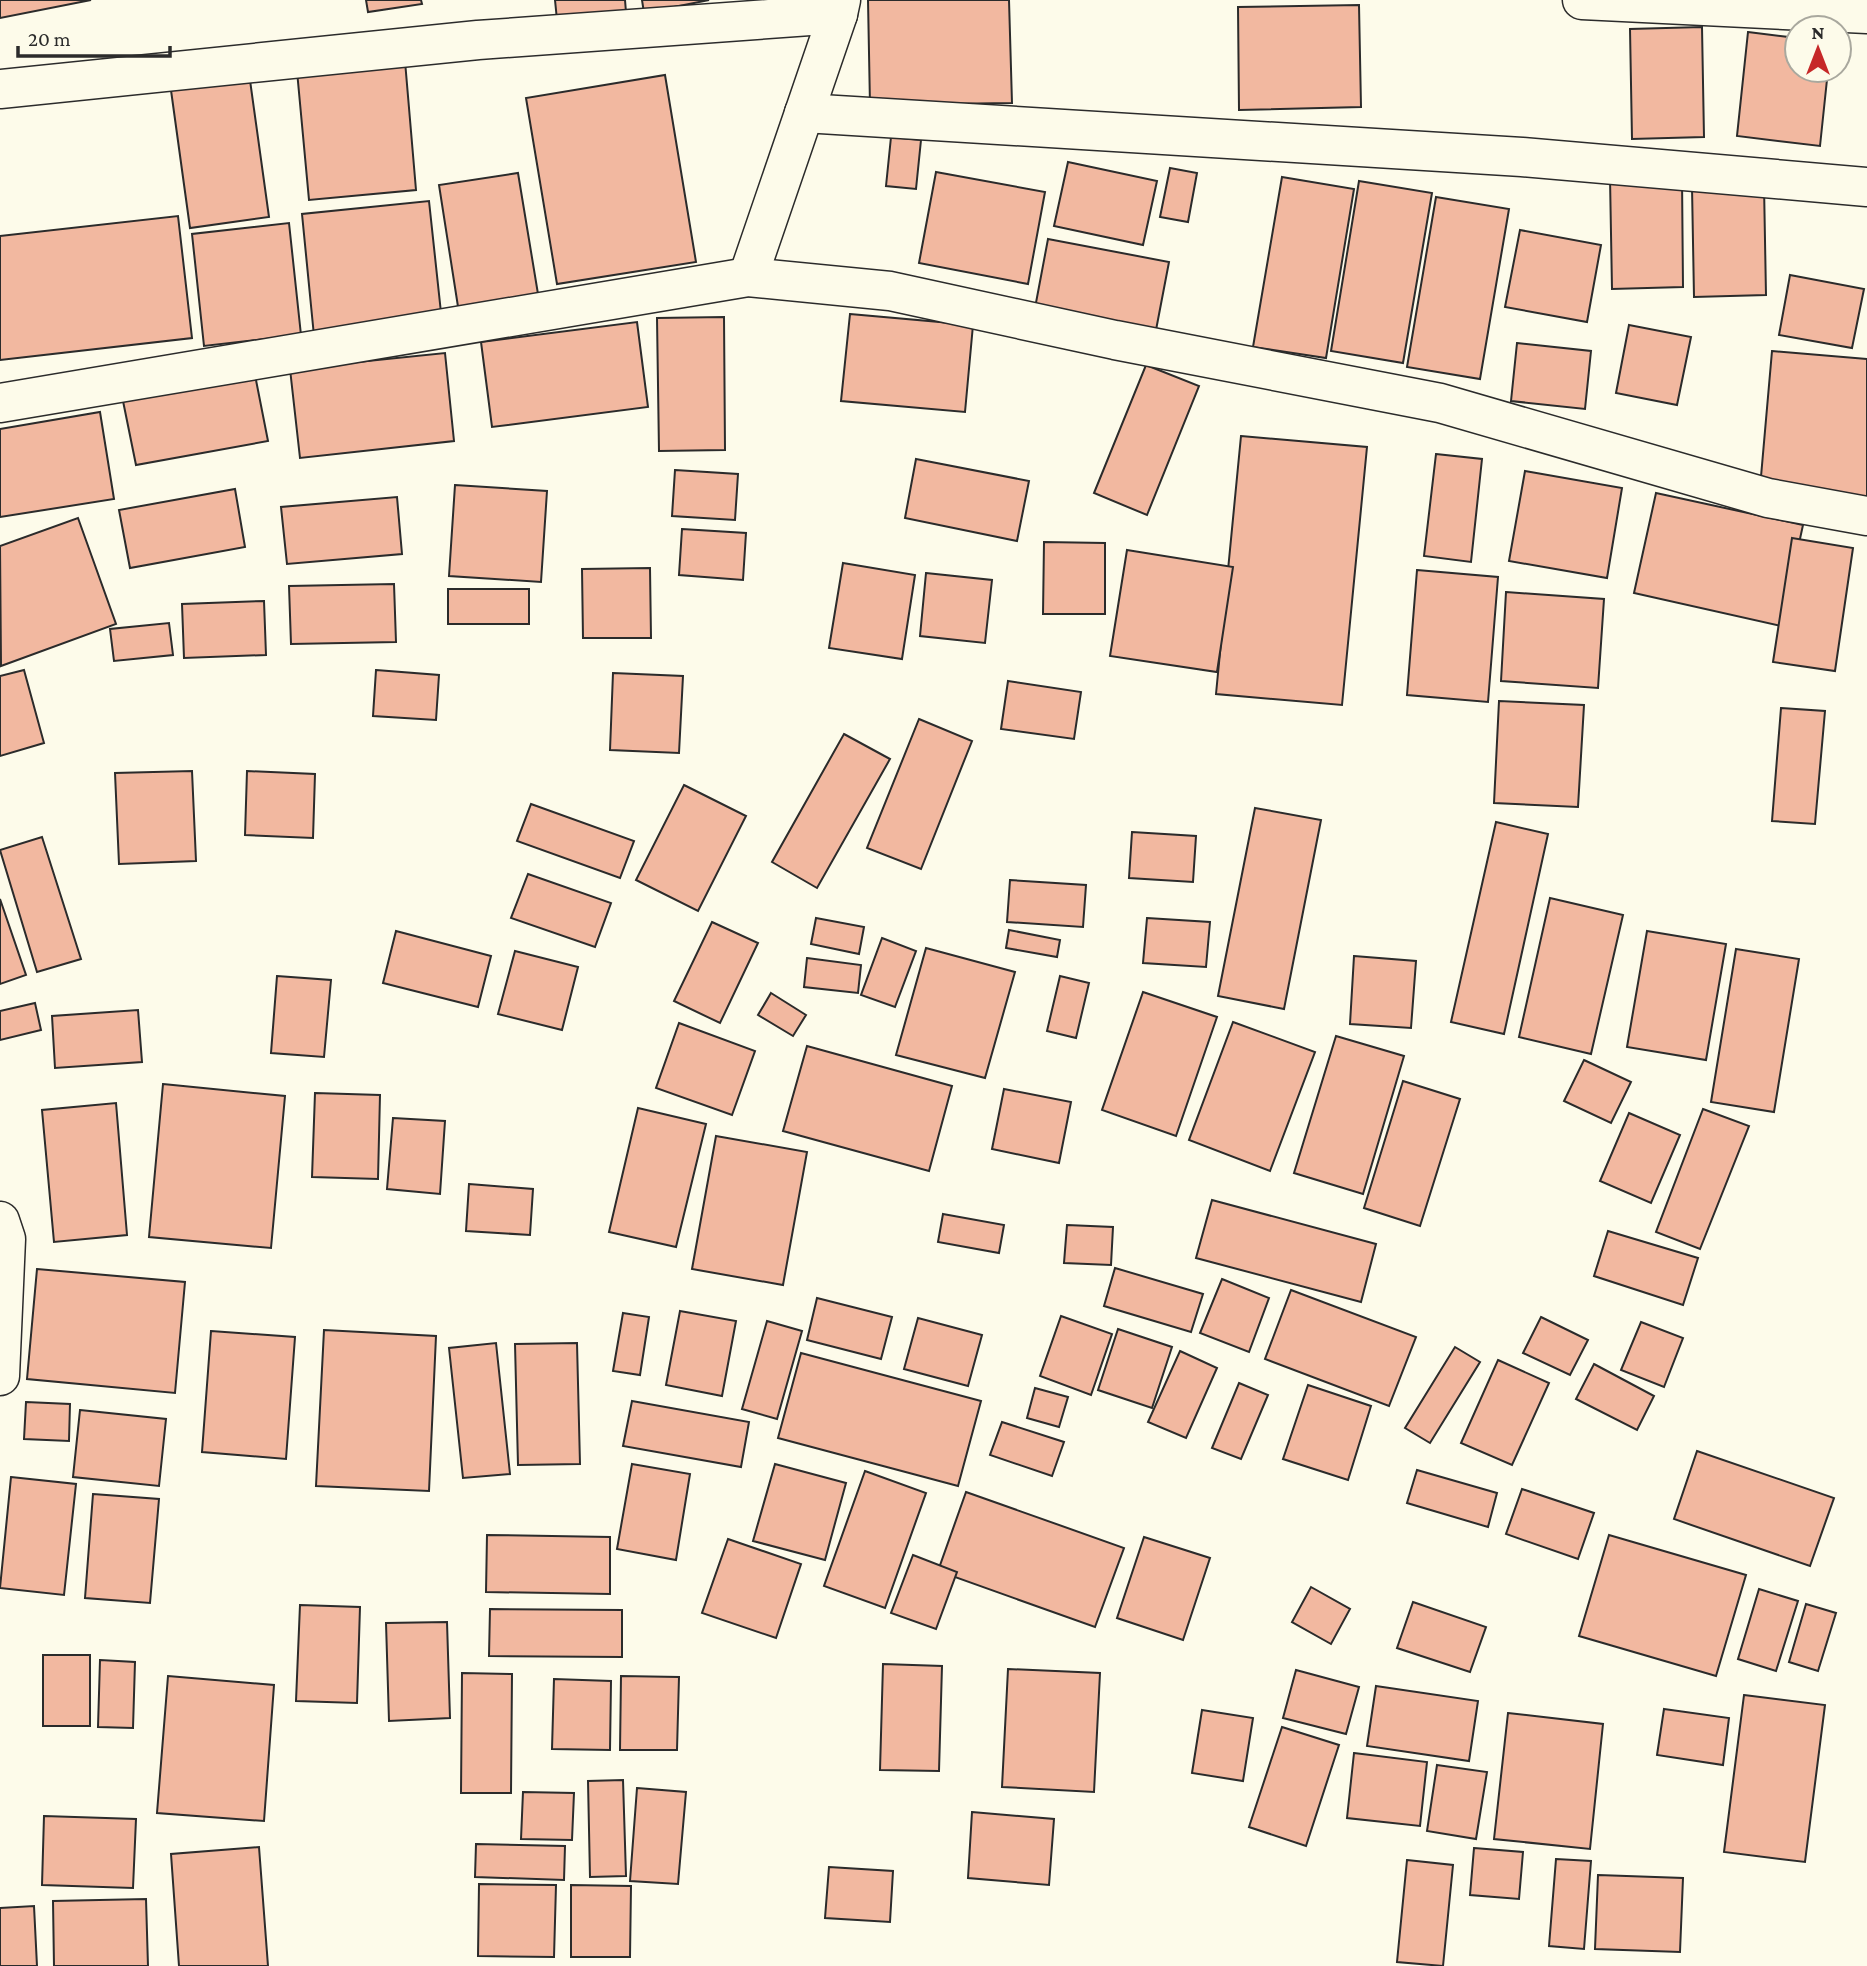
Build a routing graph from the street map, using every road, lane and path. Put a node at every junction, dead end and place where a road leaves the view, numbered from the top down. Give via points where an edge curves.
1 (1582, 0) edge
2 (839, 7) edge
3 (1867, 14) edge
4 (0, 89) edge
5 (804, 113) junction
6 (1867, 187) edge
7 (748, 277) junction
8 (0, 403) edge
9 (1867, 516) edge
10 (0, 1221) edge
11 (0, 1376) edge

1 - 3 street
2 - 4 street
2 - 5 street
5 - 6 street via 1522,157
5 - 7 street
7 - 8 street
7 - 9 street via 890,291 1440,403 1768,498
10 - 11 street via 6,1239

